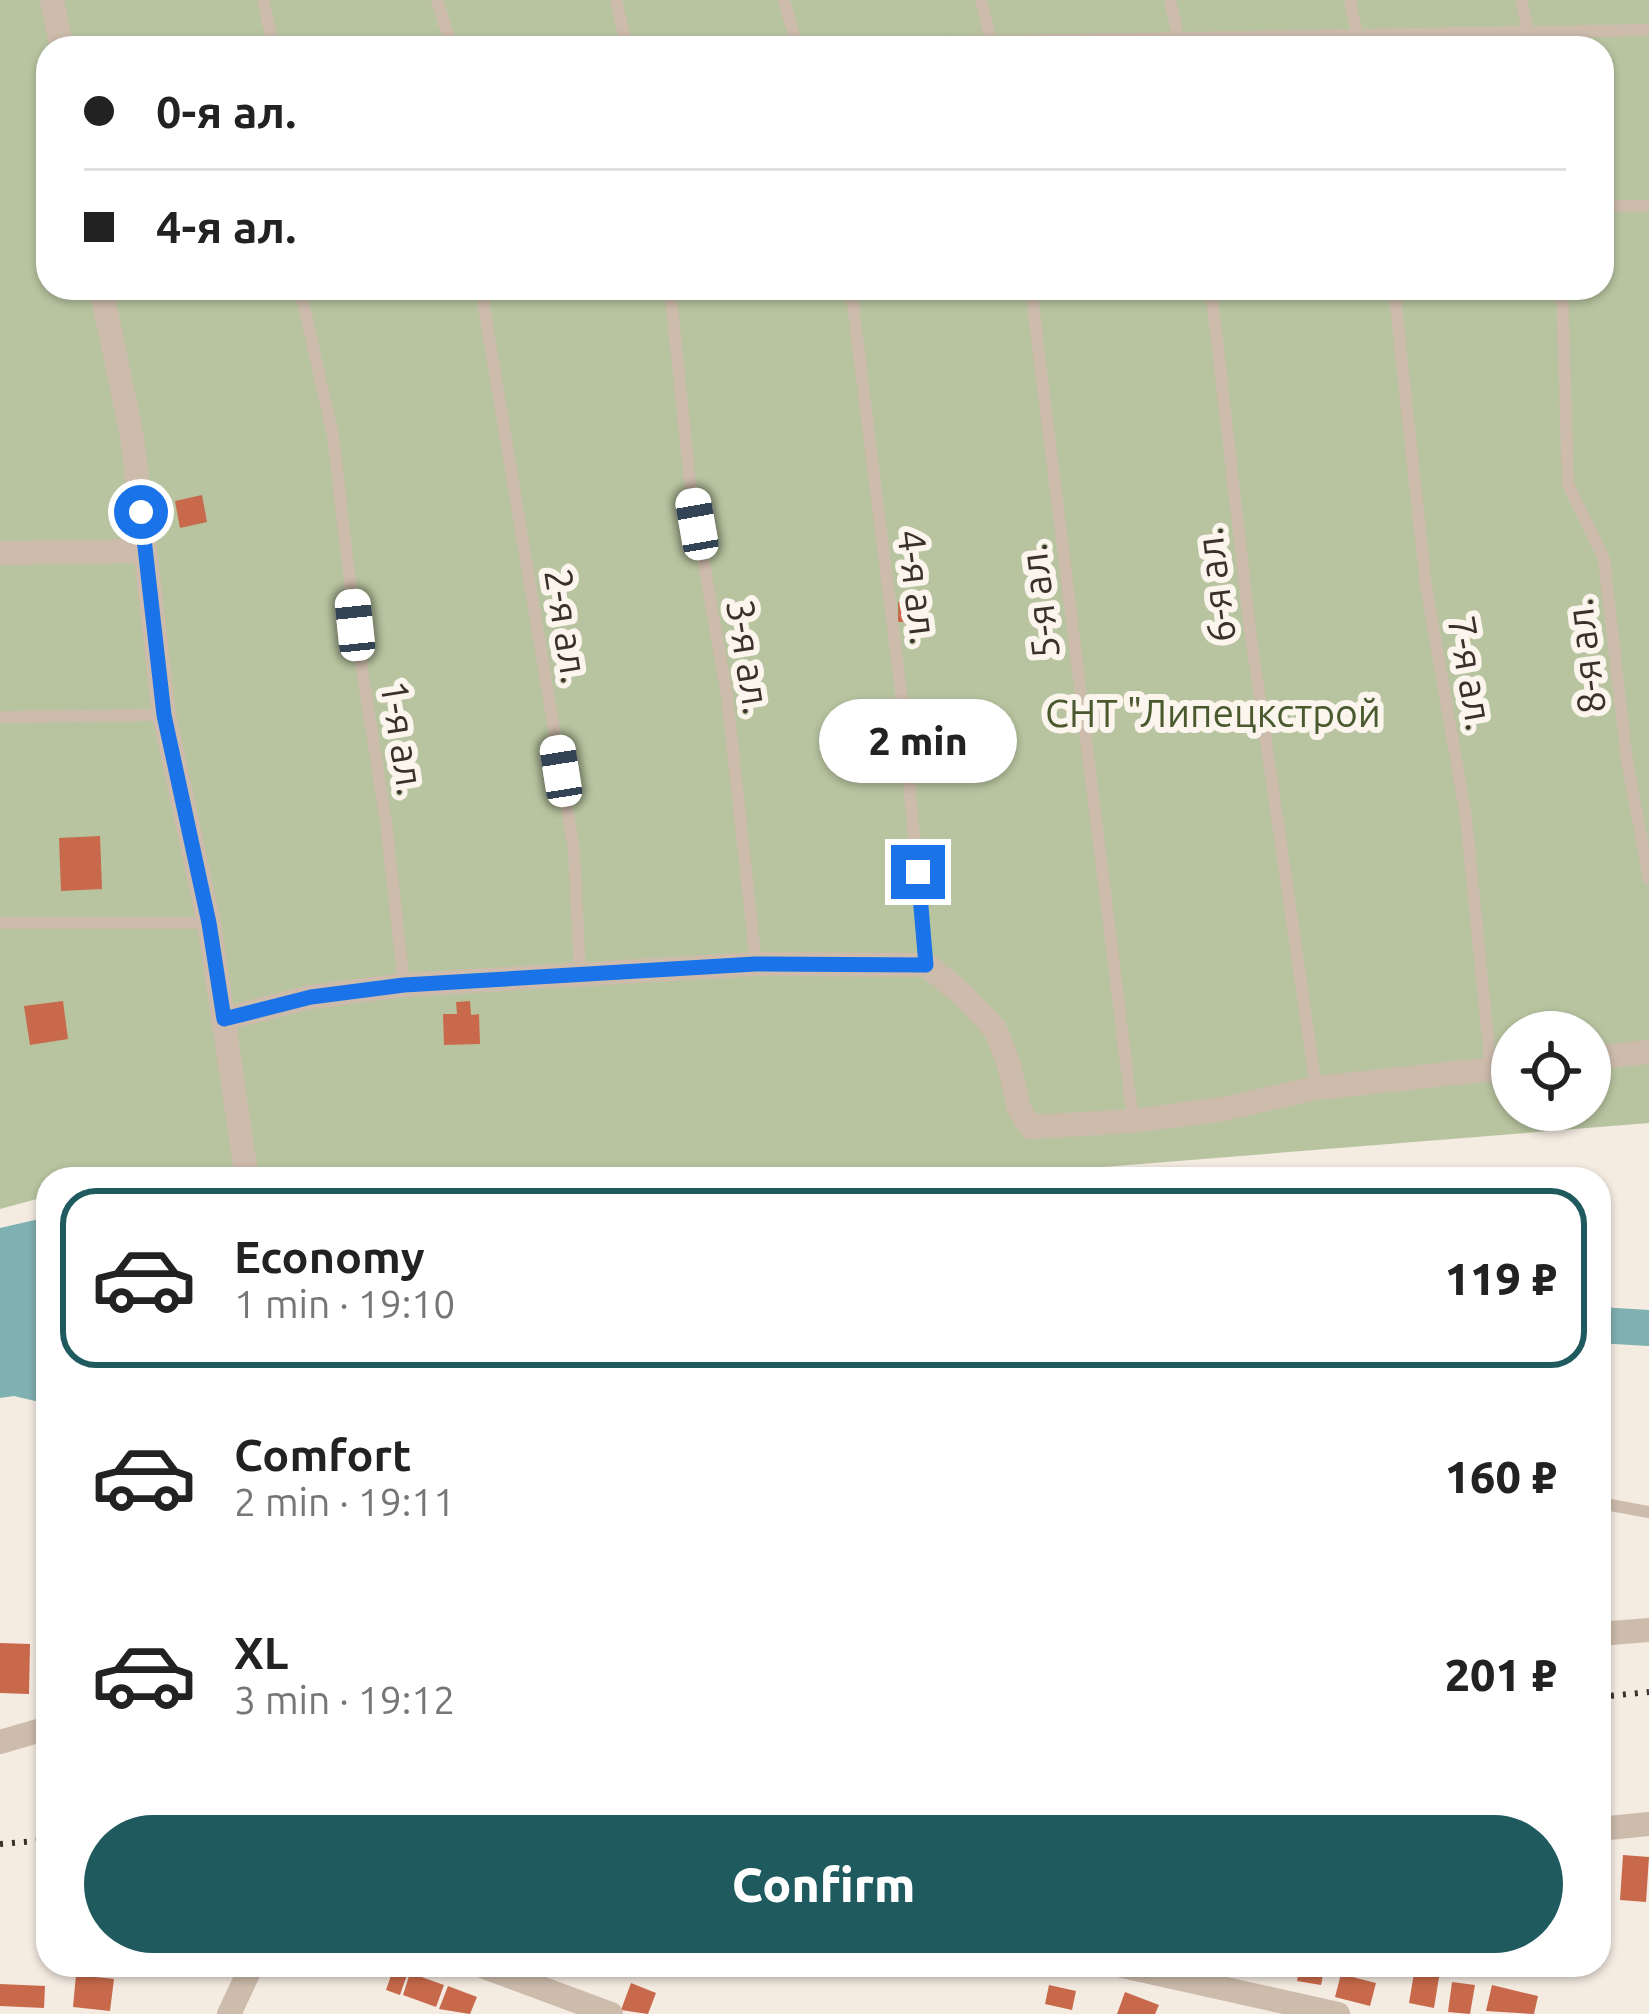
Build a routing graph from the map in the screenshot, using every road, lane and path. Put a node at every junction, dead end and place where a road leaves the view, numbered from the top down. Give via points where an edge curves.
1 (52, 0) edge
2 (262, 0) edge
3 (437, 0) edge
4 (616, 0) edge
5 (784, 0) edge
6 (981, 0) edge
7 (1170, 0) edge
8 (1350, 0) edge
9 (1521, 0) edge
10 (1649, 30) edge
11 (1529, 32) junction
12 (60, 36) edge
13 (271, 36) edge
14 (448, 36) edge
15 (624, 36) edge
16 (793, 36) edge
17 (990, 36) edge
18 (1178, 36) edge
19 (1358, 36) edge
20 (1461, 36) edge
21 (1530, 36) edge
22 (1614, 206) edge
23 (1649, 206) edge
24 (104, 300) edge
25 (303, 300) edge
26 (484, 300) edge
27 (671, 300) edge
28 (852, 300) edge
29 (1032, 300) edge
30 (1212, 300) edge
31 (1395, 300) edge
32 (1562, 300) edge
33 (145, 550) junction
34 (0, 553) edge
35 (164, 715) junction
36 (0, 717) edge
37 (1649, 879) edge
38 (0, 923) edge
39 (209, 923) junction
40 (755, 964) junction
41 (926, 965) junction
42 (580, 975) junction
43 (404, 985) junction
44 (1494, 1011) edge
45 (224, 1019) junction
46 (1649, 1052) edge
47 (1611, 1056) edge
48 (1491, 1069) edge
49 (1316, 1088) junction
50 (1133, 1121) junction
51 (245, 1167) edge
52 (1611, 1505) edge
53 (1649, 1512) edge
54 (1649, 1630) edge
55 (1611, 1633) edge
56 (36, 1732) edge
57 (0, 1742) edge
58 (1649, 1824) edge
59 (1611, 1827) edge
60 (246, 1977) edge
61 (511, 1977) edge
62 (1172, 1977) edge
63 (229, 2014) edge
64 (611, 2014) edge
65 (1338, 2014) edge

1 - 12 street
2 - 13 lane
3 - 14 lane
4 - 15 lane
5 - 16 lane
6 - 17 lane
7 - 18 lane
8 - 19 lane
9 - 11 lane
10 - 11 lane
11 - 20 lane
11 - 21 lane
22 - 23 lane
24 - 33 street
25 - 43 lane, 1-я ал. via 333,436
26 - 42 lane, 2-я ал. via 574,850
27 - 40 lane, 3-я ал.
28 - 41 lane, 4-я ал.
29 - 50 lane, 5-я ал.
30 - 49 lane, 6-я ал.
31 - 44 lane, 7-я ал. via 1426,586
32 - 37 lane, 8-я ал. via 1568,484 1604,559
33 - 34 street
33 - 35 street
35 - 36 lane
35 - 39 street
38 - 39 lane
39 - 45 street
40 - 41 street
40 - 42 street
41 - 50 street via 994,1029 1031,1127
42 - 43 street
43 - 45 street
45 - 51 street
46 - 47 street
48 - 49 street
49 - 50 street
52 - 53 lane
54 - 55 street
56 - 57 street
58 - 59 street
60 - 63 street
61 - 64 street
62 - 65 street

